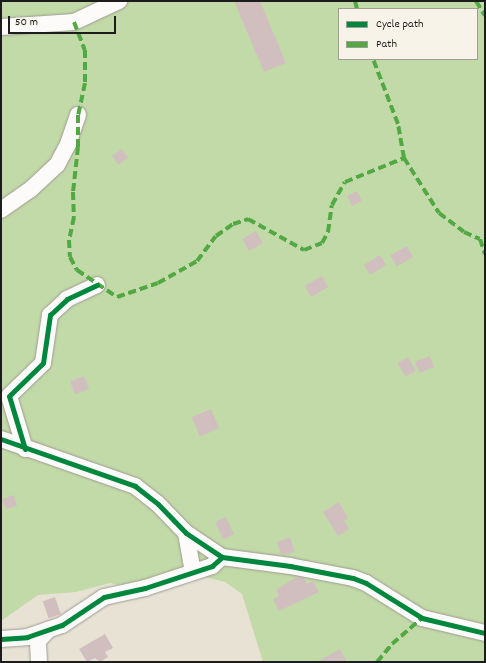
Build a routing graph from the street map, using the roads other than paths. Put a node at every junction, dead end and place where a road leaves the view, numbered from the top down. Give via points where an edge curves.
1 (119, 1) edge
2 (1, 28) edge
3 (78, 115) dead end
4 (1, 210) edge
5 (97, 285) dead end
6 (1, 439) edge
7 (25, 449) junction
8 (186, 533) junction
9 (222, 557) junction
10 (193, 571) junction
11 (48, 630) junction
12 (485, 633) edge
13 (1, 639) edge
14 (39, 662) edge

1 - 2 street via 74,22
3 - 4 street via 68,144 57,165 31,189
5 - 7 street via 67,299 50,315 43,363 9,396
6 - 7 street
7 - 8 street via 106,474 135,486 158,504
8 - 9 street
8 - 10 street
9 - 10 street via 212,566
9 - 12 street via 352,578 366,583 422,618
10 - 11 street via 145,588 104,597 92,602 62,625
11 - 13 street via 27,637
11 - 14 street via 38,641

